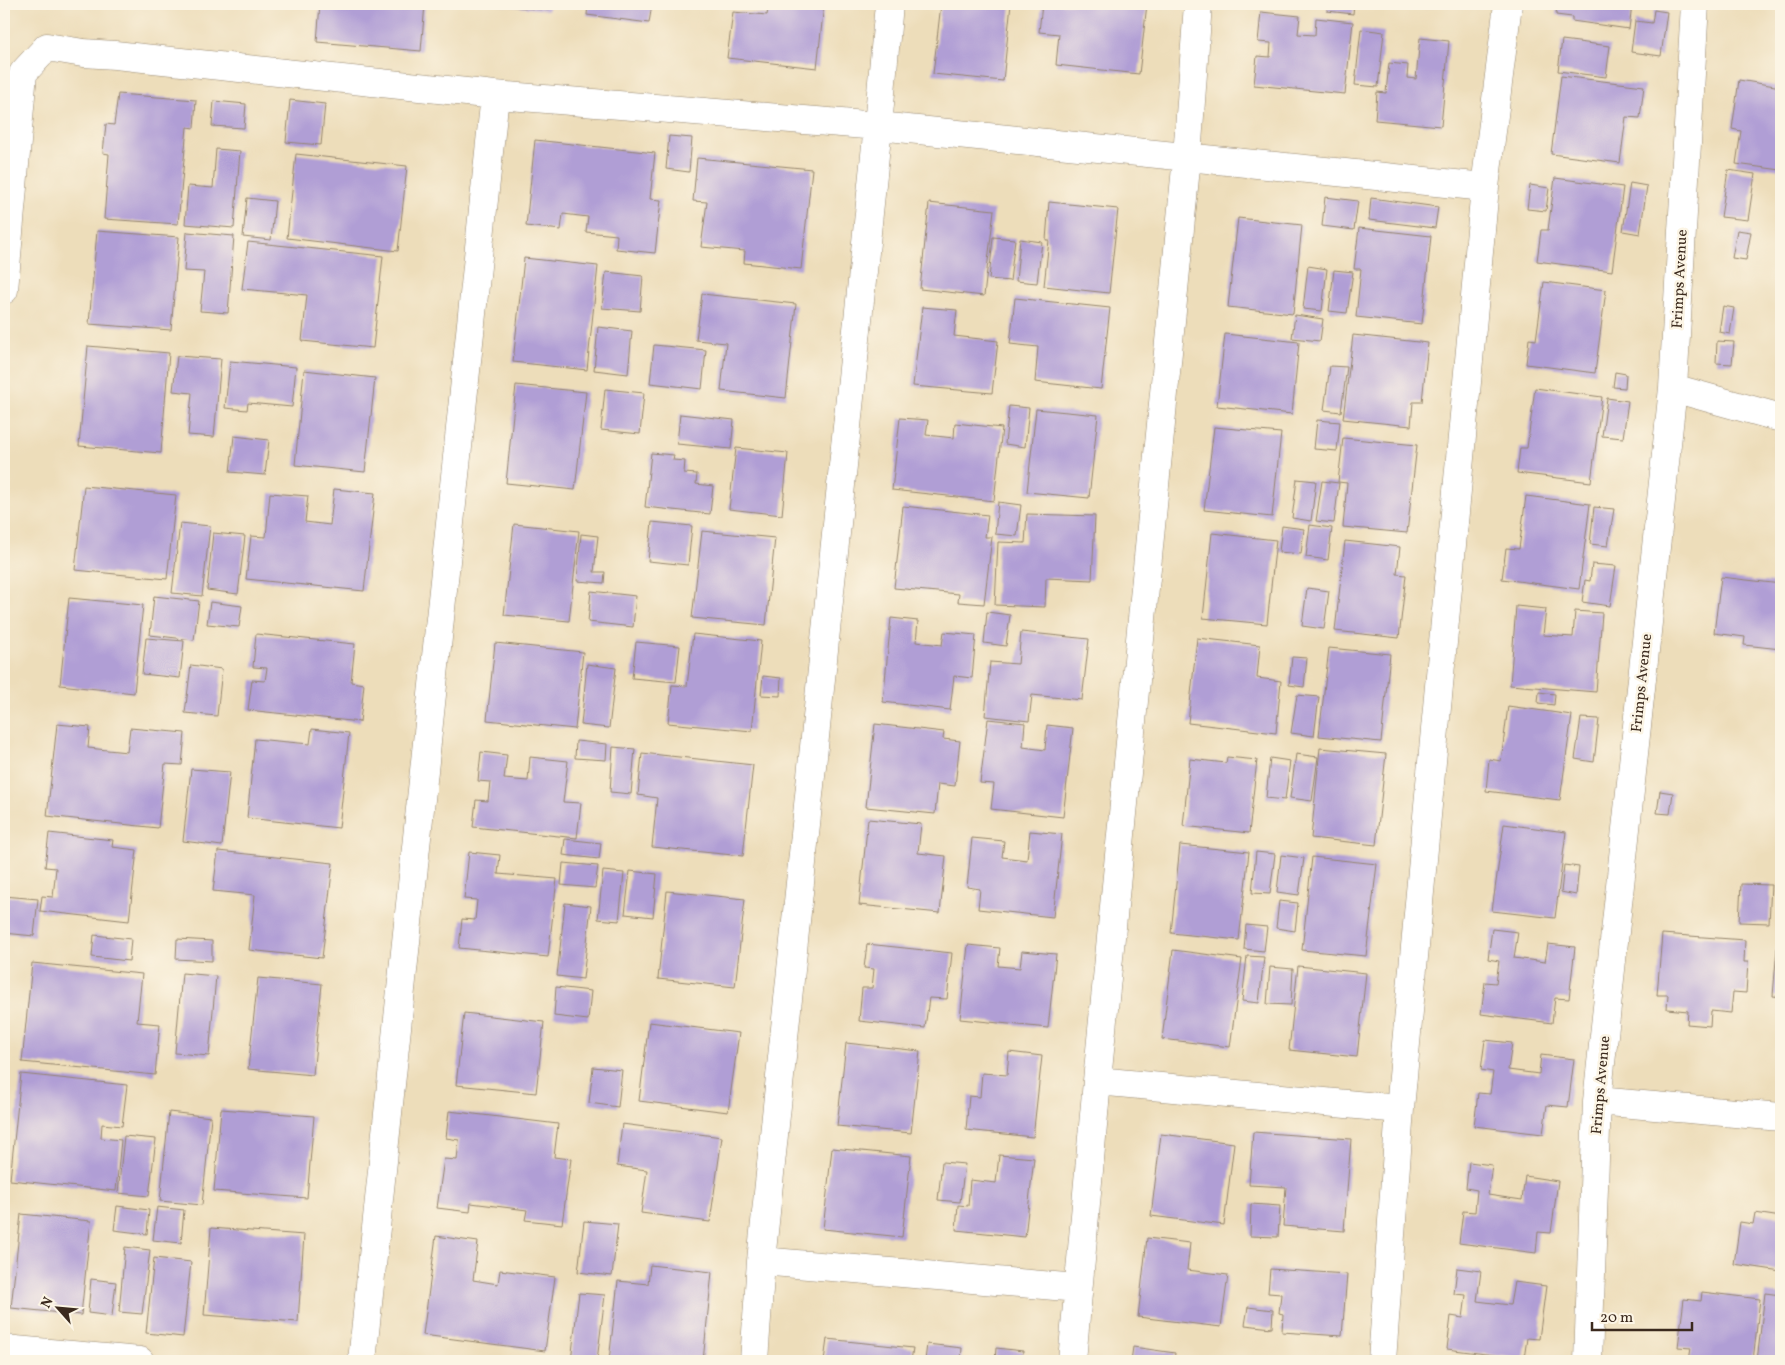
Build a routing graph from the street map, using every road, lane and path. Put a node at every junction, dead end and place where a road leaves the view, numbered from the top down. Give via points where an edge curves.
1 (889, 4) edge
2 (1198, 4) edge
3 (1508, 4) edge
4 (1695, 4) edge
5 (494, 94) junction
6 (878, 126) junction
7 (1187, 157) junction
8 (1485, 187) junction
9 (4, 290) edge
10 (1672, 388) junction
11 (1781, 418) edge
12 (1097, 1081) junction
13 (1597, 1101) junction
14 (1400, 1109) junction
15 (1781, 1118) edge
16 (761, 1261) junction
17 (1078, 1288) junction
18 (4, 1349) edge
19 (140, 1361) edge
20 (362, 1361) edge
21 (754, 1361) edge
22 (1072, 1361) edge
23 (1382, 1361) edge
24 (1588, 1361) edge

1 - 6 street
2 - 7 street
3 - 8 street
4 - 10 street, Frimps Avenue
5 - 6 street
5 - 9 street via 47,47 23,74
5 - 20 street
6 - 7 street
6 - 16 street
7 - 8 street
7 - 12 street
8 - 14 street
10 - 11 street
10 - 13 street, Frimps Avenue
12 - 14 street
12 - 17 street
13 - 15 street
13 - 24 street, Frimps Avenue
14 - 23 street
16 - 17 street
16 - 21 street
17 - 22 street
18 - 19 street

